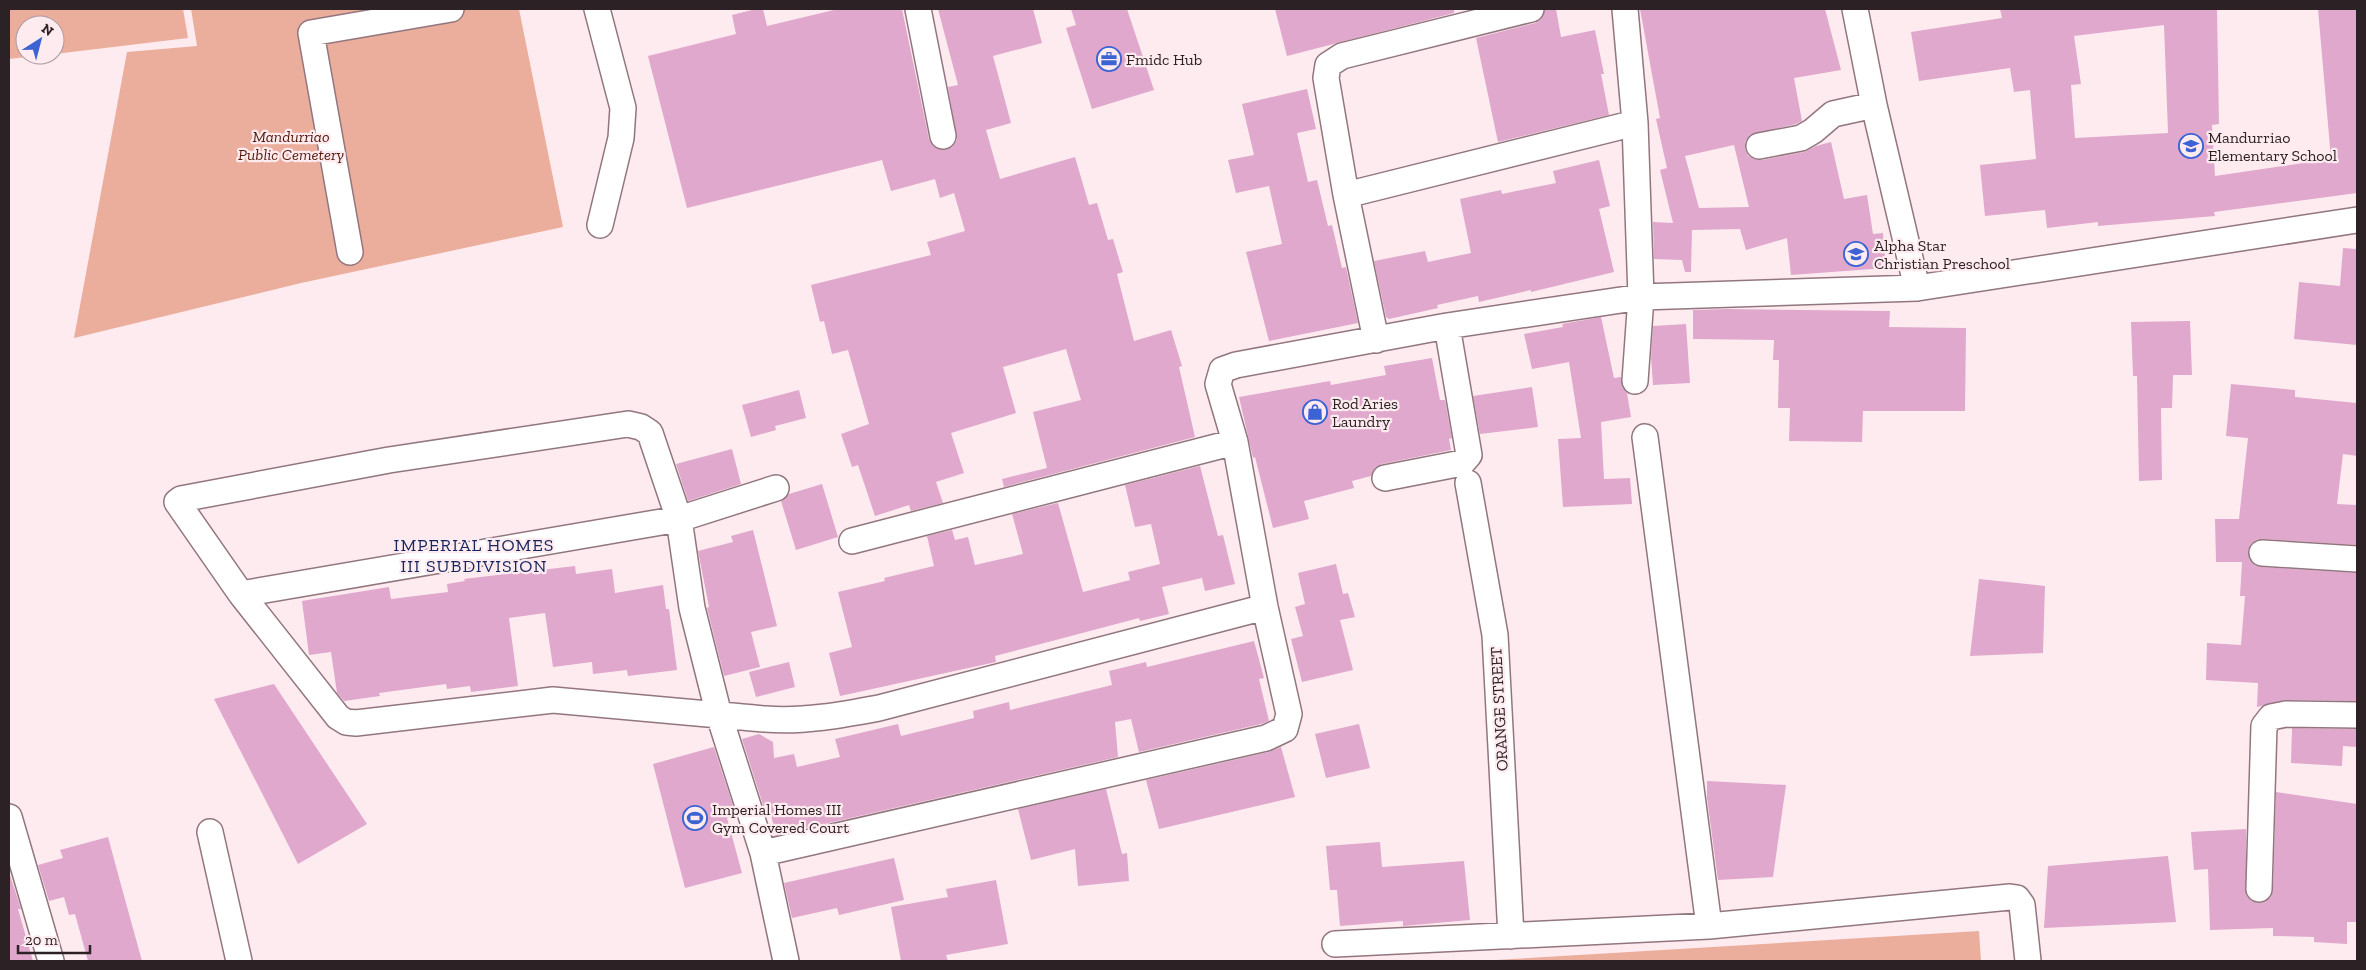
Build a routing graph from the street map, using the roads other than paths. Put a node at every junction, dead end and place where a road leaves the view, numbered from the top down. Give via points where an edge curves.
1 (451, 9) edge
2 (597, 9) edge
3 (918, 9) edge
4 (1531, 9) edge
5 (1625, 9) edge
6 (1855, 9) edge
7 (1874, 105) junction
8 (1635, 123) junction
9 (943, 136) dead end
10 (1759, 146) dead end
11 (1346, 196) junction
12 (2357, 220) edge
13 (600, 225) dead end
14 (350, 252) dead end
15 (1917, 288) junction
16 (1641, 297) junction
17 (1447, 326) junction
18 (1376, 340) junction
19 (1635, 381) dead end
20 (1645, 437) dead end
21 (1235, 442) junction
22 (1385, 478) dead end
23 (1468, 483) dead end
24 (776, 488) dead end
25 (679, 519) junction
26 (852, 541) dead end
27 (2262, 553) dead end
28 (2357, 559) edge
29 (241, 594) junction
30 (1265, 607) junction
31 (718, 715) junction
32 (2357, 715) edge
33 (9, 817) edge
34 (210, 832) dead end
35 (763, 853) junction
36 (2259, 889) dead end
37 (1709, 926) junction
38 (1511, 936) junction
39 (1334, 944) dead end
40 (51, 961) edge
41 (239, 961) edge
42 (786, 961) edge
43 (2028, 961) edge

1 - 14 street via 310,33
2 - 13 street via 623,108 621,138
3 - 9 street
4 - 11 street via 1342,56 1328,65 1326,78
5 - 8 street
6 - 7 street
7 - 10 street via 1833,114 1801,138
7 - 15 street
8 - 11 street
8 - 16 street
11 - 18 street
12 - 15 street
15 - 16 street
16 - 17 street
16 - 19 street
17 - 18 street
17 - 22 street via 1469,455 1462,463
18 - 21 street via 1222,370 1218,384
20 - 37 street
21 - 26 street
21 - 30 street
23 - 38 street, ORANGE STREET via 1495,635
24 - 25 street
25 - 29 street
25 - 29 street via 650,433 628,424 390,460 177,502
25 - 31 street via 692,608
27 - 28 street
29 - 31 street via 338,717 346,722 553,700
30 - 31 street via 833,717 766,720
30 - 35 street via 1289,714 1285,729 1266,738
31 - 35 street
32 - 36 street via 2286,714 2270,717 2264,726
33 - 40 street
34 - 41 street
35 - 42 street
37 - 38 street
37 - 43 street via 2010,897 2017,898 2022,905
38 - 39 street

